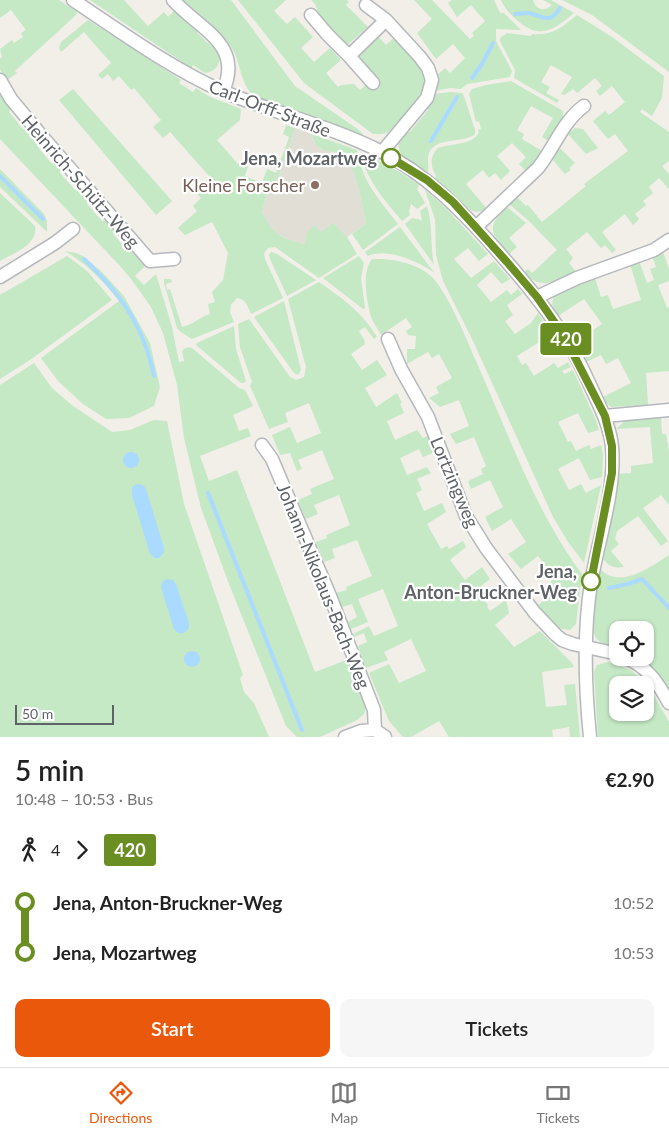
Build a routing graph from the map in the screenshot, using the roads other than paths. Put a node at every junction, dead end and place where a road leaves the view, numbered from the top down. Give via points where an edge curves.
1 (73, 0) edge
2 (173, 0) edge
3 (366, 5) dead end
4 (312, 15) dead end
5 (386, 20) junction
6 (348, 56) junction
7 (0, 80) edge
8 (373, 83) dead end
9 (223, 91) junction
10 (584, 106) dead end
11 (382, 152) junction
12 (476, 227) junction
13 (73, 229) dead end
14 (669, 240) edge
15 (174, 259) dead end
16 (0, 277) edge
17 (537, 297) junction
18 (388, 339) dead end
19 (669, 410) edge
20 (605, 416) junction
21 (262, 445) dead end
22 (586, 648) junction
23 (609, 652) edge
24 (640, 666) edge
25 (669, 704) edge
26 (380, 734) edge
27 (345, 737) edge
28 (590, 737) edge

1 - 9 street, Carl-Orff-Straße via 190,75
2 - 9 street via 216,37 224,48 229,64
3 - 5 street
4 - 6 street
5 - 6 street
5 - 11 street via 428,68 432,80 427,98
6 - 8 street
7 - 15 street, Heinrich-Schütz-Weg via 11,99 150,261
9 - 11 street, Carl-Orff-Straße
10 - 12 street via 573,114 538,168
11 - 12 street, Carl-Orff-Straße via 427,180
12 - 17 street, Carl-Orff-Straße
13 - 16 street via 55,244
14 - 17 street via 654,250 577,278
17 - 20 street, Carl-Orff-Straße via 564,336
18 - 22 street, Lortzingweg via 428,417 466,516 486,548 545,624 562,640
19 - 20 street
20 - 22 street, Carl-Orff-Straße via 612,446 612,473 591,581
21 - 26 street, Johann-Nikolaus-Bach-Weg via 272,459 330,596 374,710
22 - 23 street, Lortzingweg
22 - 28 street, Carl-Orff-Straße
24 - 25 street via 655,680
26 - 27 street via 361,731

